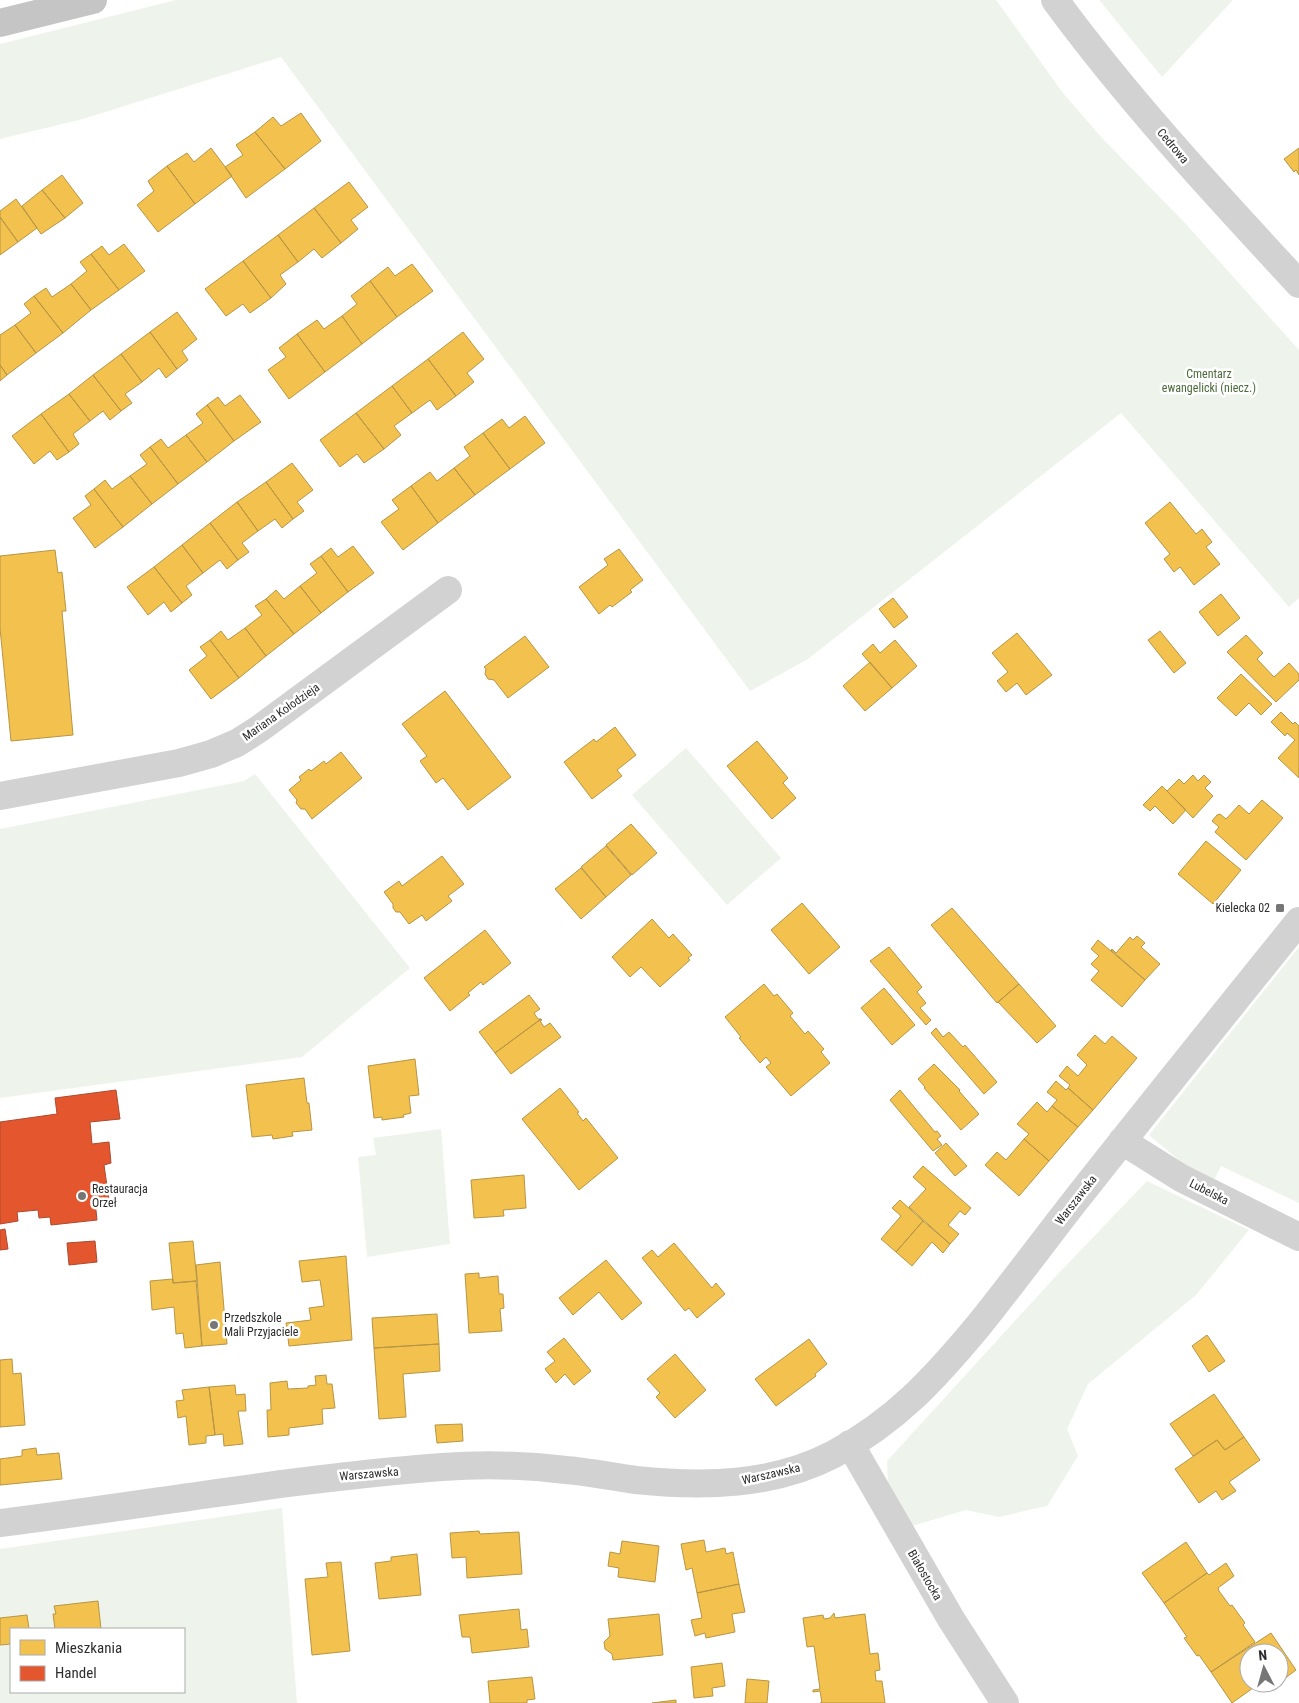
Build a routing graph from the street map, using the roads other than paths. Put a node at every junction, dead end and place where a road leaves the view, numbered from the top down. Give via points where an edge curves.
1 (93, 0) edge
2 (1055, 0) edge
3 (0, 23) edge
4 (1299, 284) edge
5 (448, 590) dead end
6 (0, 796) edge
7 (1299, 921) edge
8 (1122, 1141) junction
9 (1299, 1237) edge
10 (850, 1444) junction
11 (0, 1523) edge
12 (1005, 1703) edge

1 - 3 main road
2 - 4 street, Cedrowa via 1092,50 1186,162
5 - 6 street, Mariana Kołodzieja via 237,743 179,764
7 - 8 street, Warszawska
8 - 9 street, Lubelska via 1181,1178
8 - 10 street, Warszawska via 933,1379 892,1416
10 - 11 street, Warszawska via 815,1463 761,1479 735,1482 635,1480 548,1468 443,1467 329,1478
10 - 12 street, Białostocka via 951,1619

